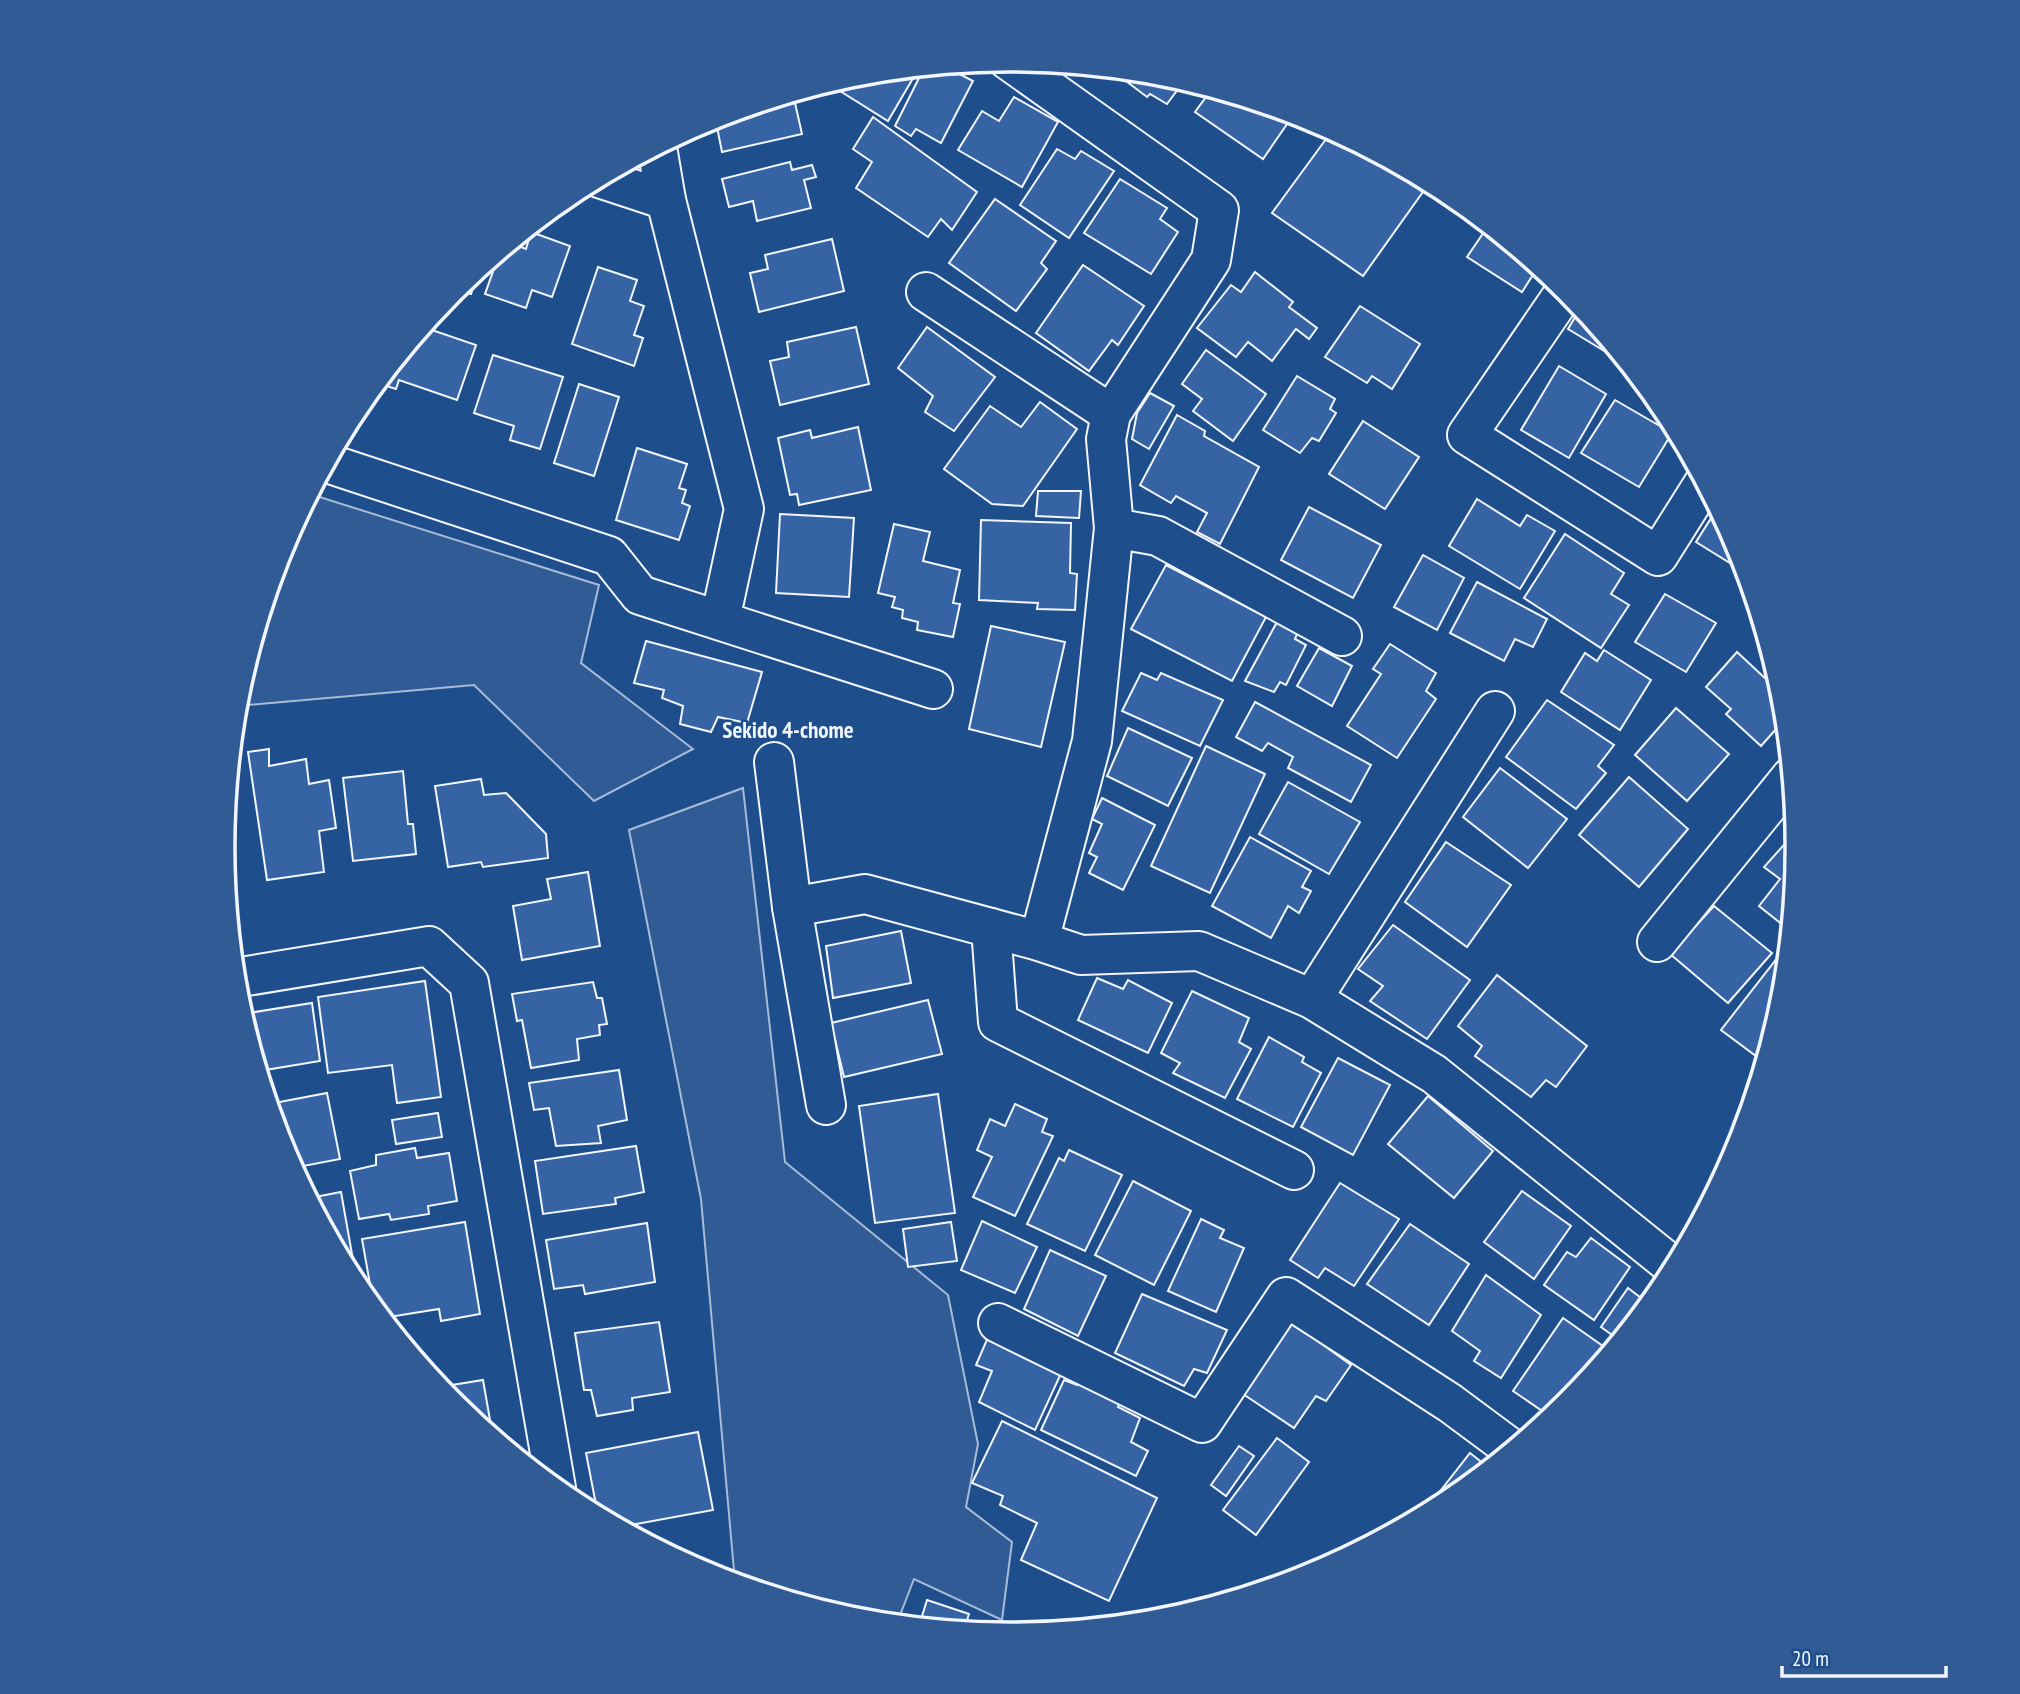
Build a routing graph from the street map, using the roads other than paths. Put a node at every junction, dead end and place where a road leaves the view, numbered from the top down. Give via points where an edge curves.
1 (1025, 72) edge
2 (659, 156) edge
3 (612, 182) edge
4 (666, 200) junction
5 (926, 292) dead end
6 (1559, 300) edge
7 (1111, 414) junction
8 (335, 466) edge
9 (1698, 492) edge
10 (1114, 528) junction
11 (720, 620) junction
12 (1342, 636) dead end
13 (933, 689) dead end
14 (1496, 711) dead end
15 (774, 762) dead end
16 (1783, 787) edge
17 (792, 907) junction
18 (991, 928) junction
19 (1039, 941) junction
20 (1657, 942) dead end
21 (246, 976) edge
22 (1312, 999) junction
23 (827, 1105) dead end
24 (1294, 1170) dead end
25 (1666, 1260) edge
26 (999, 1323) dead end
27 (1505, 1443) edge
28 (553, 1473) edge

1 - 7 street via 1219,210 1211,260
2 - 4 street
3 - 4 street
4 - 11 street via 744,509
5 - 7 street
6 - 9 street via 1467,435 1658,556
7 - 10 street via 1106,439
8 - 11 street via 610,556 640,595
10 - 12 street via 1158,536
10 - 19 street via 1092,741
11 - 13 street
14 - 22 street
15 - 17 street
16 - 20 street
17 - 18 street via 865,894
17 - 23 street
18 - 19 street
18 - 24 street via 998,1022
19 - 22 street via 1081,955 1199,951
21 - 28 street via 429,946 469,983
22 - 25 street via 1434,1074
26 - 27 street via 1202,1423 1286,1297

